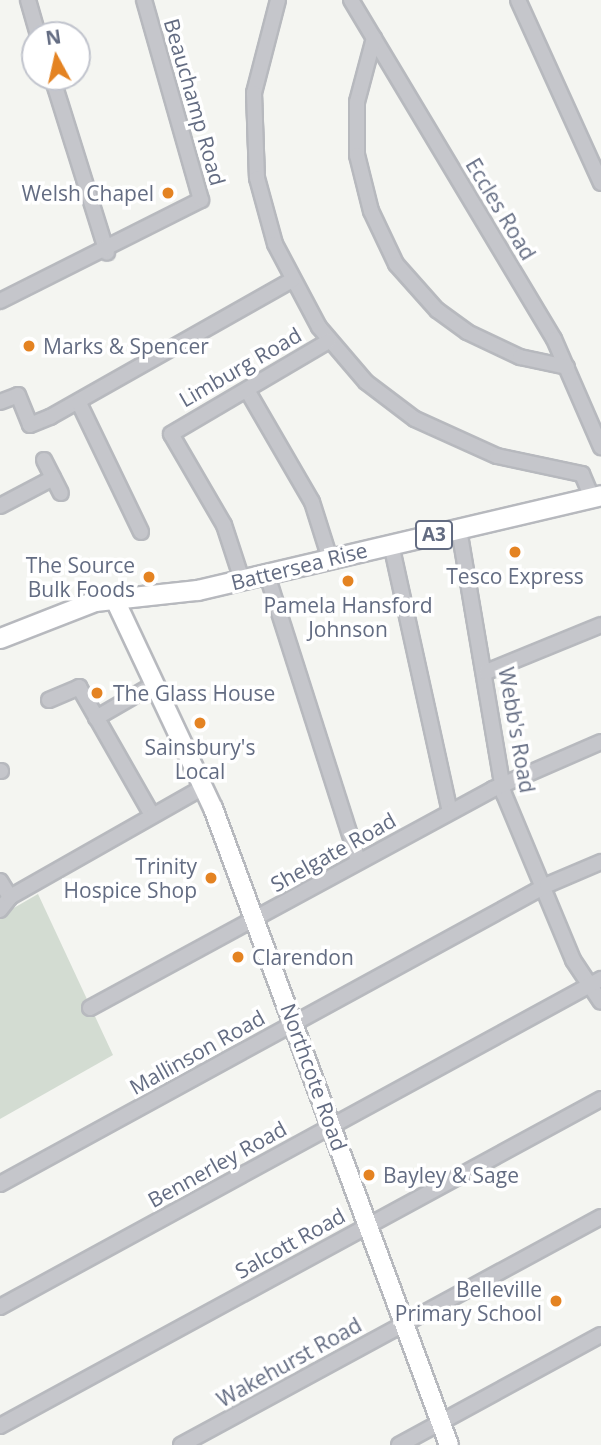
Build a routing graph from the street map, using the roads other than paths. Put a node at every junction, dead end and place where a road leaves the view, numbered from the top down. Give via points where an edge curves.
1 (28, 0) edge
2 (144, 0) edge
3 (278, 0) edge
4 (351, 0) edge
5 (518, 0) edge
6 (34, 21) edge
7 (373, 38) junction
8 (56, 91) edge
9 (601, 183) edge
10 (107, 253) junction
11 (292, 280) junction
12 (0, 301) edge
13 (329, 341) junction
14 (567, 367) junction
15 (247, 390) junction
16 (0, 401) edge
17 (79, 402) junction
18 (601, 447) edge
19 (44, 460) dead end
20 (601, 473) edge
21 (582, 474) junction
22 (53, 478) junction
23 (61, 493) dead end
24 (597, 496) edge
25 (0, 506) edge
26 (459, 529) junction
27 (141, 532) dead end
28 (391, 544) junction
29 (330, 559) junction
30 (267, 575) junction
31 (242, 580) junction
32 (115, 600) junction
33 (601, 625) edge
34 (0, 638) edge
35 (486, 672) junction
36 (146, 690) dead end
37 (49, 700) dead end
38 (96, 718) junction
39 (601, 742) edge
40 (502, 785) junction
41 (204, 787) junction
42 (450, 812) junction
43 (151, 813) junction
44 (358, 860) junction
45 (601, 862) edge
46 (0, 881) edge
47 (541, 888) junction
48 (10, 897) junction
49 (0, 910) edge
50 (255, 916) junction
51 (595, 982) edge
52 (601, 1002) edge
53 (90, 1008) dead end
54 (294, 1022) junction
55 (601, 1098) edge
56 (331, 1124) junction
57 (0, 1184) edge
58 (601, 1217) edge
59 (367, 1223) junction
60 (0, 1307) edge
61 (404, 1322) junction
62 (601, 1335) edge
63 (439, 1421) junction
64 (0, 1426) edge
65 (181, 1445) edge
66 (399, 1445) edge
67 (449, 1445) edge

1 - 6 street
2 - 10 street, Beauchamp Road via 204,195 197,205
3 - 11 street via 257,71 254,147 261,205
4 - 7 street, Eccles Road
5 - 9 street
7 - 14 street, Eccles Road
7 - 14 street via 357,102 357,155 371,211 396,264 437,310 467,332 520,357
8 - 10 street
10 - 12 street, Beauchamp Road
11 - 13 street
11 - 17 street
13 - 15 street, Limburg Road
13 - 21 street via 375,389 440,432 497,456
14 - 18 street, Eccles Road
15 - 29 street via 312,502
15 - 31 street, Limburg Road via 171,433 224,526
16 - 17 street via 18,395 30,425
17 - 27 street
19 - 22 street
20 - 21 street
21 - 24 street
22 - 23 street
22 - 25 street
24 - 26 highway, Battersea Rise / A3
26 - 28 highway, Battersea Rise / A3
26 - 35 street, Webb's Road
28 - 29 highway, Battersea Rise / A3
28 - 42 street
29 - 30 highway, Battersea Rise / A3
30 - 31 highway, Battersea Rise / A3
30 - 44 street
31 - 32 highway, Battersea Rise / A3
32 - 34 highway, Battersea Rise / A3 via 86,603
32 - 41 main road, Northcote Road
33 - 35 street
35 - 40 street, Webb's Road
36 - 38 street
37 - 38 street via 79,687
38 - 43 street
39 - 40 street, Shelgate Road
40 - 42 street, Shelgate Road
40 - 47 street, Webb's Road
41 - 43 street
41 - 50 main road, Northcote Road
42 - 44 street, Shelgate Road
43 - 48 street
44 - 50 street, Shelgate Road
45 - 47 street, Mallinson Road
46 - 48 street
47 - 51 street, Webb's Road
47 - 54 street, Mallinson Road
48 - 49 street
50 - 53 street, Shelgate Road
50 - 54 main road, Northcote Road
51 - 52 street, Webb's Road
51 - 56 street, Bennerley Road
54 - 56 main road, Northcote Road
54 - 57 street, Mallinson Road
55 - 59 street, Salcott Road
56 - 59 main road, Northcote Road
56 - 60 street, Bennerley Road
58 - 61 street, Wakehurst Road
59 - 61 main road, Northcote Road
59 - 64 street, Salcott Road
61 - 63 main road, Northcote Road
61 - 65 street, Wakehurst Road
62 - 63 street
63 - 66 street
63 - 67 main road, Northcote Road

